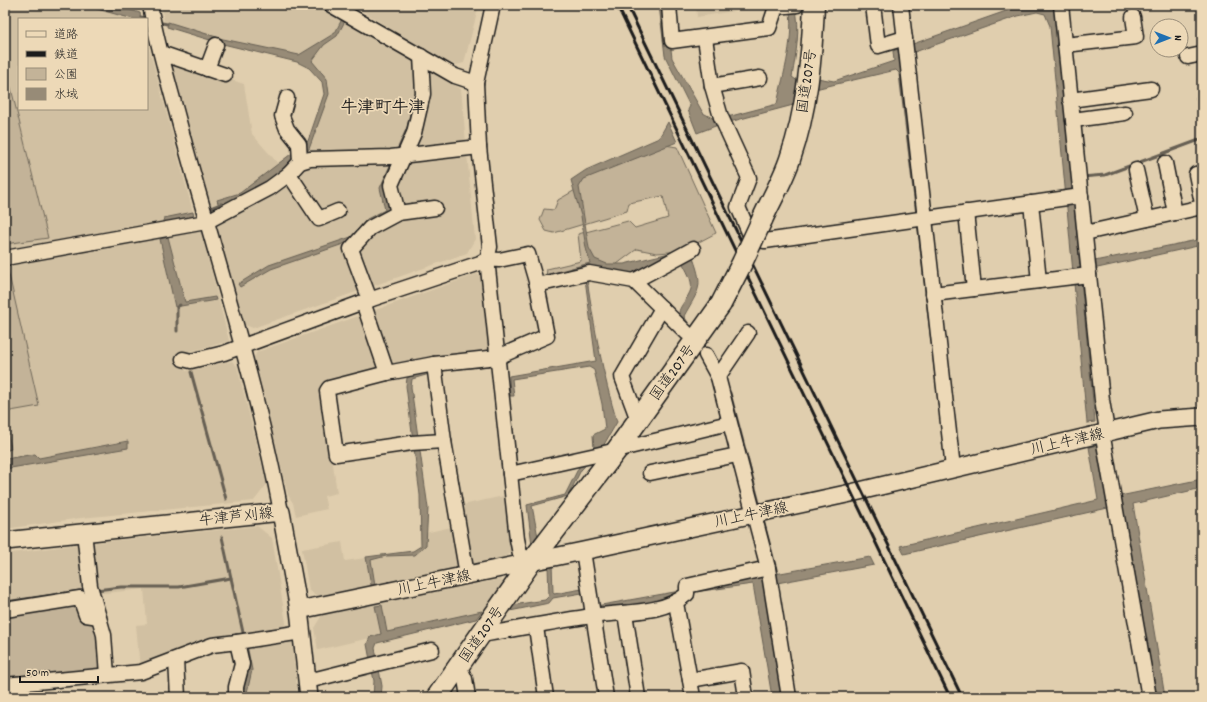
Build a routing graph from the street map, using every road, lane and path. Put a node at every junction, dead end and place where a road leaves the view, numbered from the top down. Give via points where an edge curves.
1 (331, 5) edge
2 (493, 5) edge
3 (669, 5) edge
4 (793, 5) edge
5 (814, 5) edge
6 (874, 5) edge
7 (901, 5) edge
8 (1061, 5) edge
9 (152, 15) edge
10 (1133, 17) dead end
11 (705, 38) junction
12 (906, 41) junction
13 (216, 45) dead end
14 (1065, 45) junction
15 (161, 54) junction
16 (1202, 54) edge
17 (421, 56) junction
18 (1189, 57) edge
19 (207, 69) junction
20 (224, 75) dead end
21 (760, 78) dead end
22 (476, 83) junction
23 (712, 86) junction
24 (1151, 89) dead end
25 (287, 98) dead end
26 (1070, 100) junction
27 (1125, 113) dead end
28 (1073, 120) junction
29 (479, 147) junction
30 (397, 156) junction
31 (300, 162) junction
32 (1165, 163) dead end
33 (1136, 170) dead end
34 (1202, 173) edge
35 (290, 174) junction
36 (1081, 196) junction
37 (1031, 203) junction
38 (1202, 203) edge
39 (1202, 206) edge
40 (435, 208) dead end
41 (338, 212) dead end
42 (966, 212) junction
43 (398, 213) junction
44 (1175, 213) junction
45 (204, 215) junction
46 (918, 219) junction
47 (1147, 219) junction
48 (1085, 233) junction
49 (693, 249) dead end
50 (5, 258) edge
51 (487, 259) junction
52 (1089, 275) junction
53 (634, 281) junction
54 (1039, 281) junction
55 (537, 285) junction
56 (974, 289) junction
57 (933, 294) junction
58 (366, 301) junction
59 (662, 308) junction
60 (748, 332) dead end
61 (687, 333) dead end
62 (242, 347) junction
63 (706, 355) dead end
64 (498, 357) junction
65 (184, 359) dead end
66 (435, 370) junction
67 (386, 373) junction
68 (718, 377) junction
69 (1202, 416) edge
70 (638, 420) junction
71 (729, 423) junction
72 (1104, 432) junction
73 (444, 441) junction
74 (616, 451) junction
75 (737, 455) junction
76 (953, 468) junction
77 (650, 473) dead end
78 (510, 474) junction
79 (281, 512) junction
80 (752, 514) junction
81 (84, 532) junction
82 (5, 541) edge
83 (583, 551) junction
84 (531, 562) junction
85 (768, 568) junction
86 (467, 575) junction
87 (676, 603) junction
88 (5, 610) edge
89 (300, 610) junction
90 (625, 613) junction
91 (593, 616) junction
92 (99, 617) junction
93 (536, 627) junction
94 (302, 632) junction
95 (481, 635) junction
96 (243, 641) junction
97 (432, 650) dead end
98 (176, 660) junction
99 (459, 666) junction
100 (107, 675) junction
101 (690, 680) junction
102 (14, 689) edge
103 (309, 689) edge
104 (178, 697) edge
105 (236, 697) edge
106 (438, 697) edge
107 (468, 697) edge
108 (546, 697) edge
109 (606, 697) edge
110 (638, 697) edge
111 (693, 697) edge
112 (746, 697) edge
113 (789, 697) edge
114 (1149, 697) edge

1 - 17 street
2 - 22 street
3 - 11 street via 672,41
4 - 11 street via 776,7 769,28
5 - 70 highway, 国道207号, bridge via 810,66 802,116 790,159 721,304
6 - 12 street via 878,46
7 - 12 street
8 - 14 street
9 - 15 street
10 - 14 street via 1136,37
11 - 23 street
12 - 46 street
13 - 19 street
14 - 26 street
15 - 19 street
15 - 45 street
16 - 18 street
17 - 22 street via 455,76
17 - 30 street via 423,94 414,133
19 - 20 street
21 - 23 street
22 - 29 street
23 - 46 street via 723,121 749,178 738,207 752,238 765,241
24 - 26 street
25 - 31 street via 282,116 287,129 299,144
26 - 28 street
27 - 28 street
28 - 36 street
29 - 30 street
29 - 51 street via 490,247
30 - 31 street via 310,159
30 - 43 street via 391,185
31 - 35 street
32 - 44 street
33 - 47 street
34 - 38 street via 1196,174
35 - 41 street via 319,219
35 - 45 street via 270,188
36 - 37 street
36 - 48 street
37 - 42 street
37 - 54 street
39 - 44 street
40 - 43 street
42 - 46 street
42 - 56 street
43 - 58 street via 370,228 351,248
44 - 47 street
45 - 50 street via 165,230
45 - 62 street
46 - 57 street
47 - 48 street
48 - 52 street
49 - 53 street
51 - 55 street via 499,260 528,254
51 - 58 street
51 - 64 street
52 - 54 street
52 - 72 street
53 - 55 street via 589,273
53 - 59 street
54 - 56 street
55 - 64 street via 547,336
56 - 57 street
57 - 76 street
58 - 62 street
58 - 67 street
59 - 61 street
59 - 70 street via 622,377
60 - 68 street
62 - 65 street via 191,361
62 - 79 street
63 - 68 street
64 - 66 street
64 - 78 street
66 - 67 street
66 - 73 street
67 - 73 street via 329,388 326,391 336,454
68 - 71 street
69 - 72 main road, 川上牛津線 via 1159,420
70 - 74 highway, 国道207号
71 - 74 street
71 - 75 street
72 - 76 main road, 川上牛津線
72 - 114 street
73 - 86 street
74 - 78 street
74 - 84 highway, 国道207号
75 - 77 street
75 - 80 street
76 - 80 main road, 川上牛津線
78 - 84 street via 520,554
79 - 81 main road, 牛津芦刈線
79 - 89 main road, 牛津芦刈線
80 - 83 main road, 川上牛津線
80 - 85 street
81 - 82 main road, 牛津芦刈線
81 - 92 street via 91,590
83 - 84 main road, 川上牛津線
83 - 91 street
84 - 86 main road, 川上牛津線
84 - 95 highway, 国道207号
85 - 87 street via 687,586 687,594
85 - 113 street
86 - 89 main road, 川上牛津線
87 - 90 street
87 - 101 street
88 - 92 street via 80,598 86,615
89 - 94 main road, 牛津芦刈線
90 - 91 street
90 - 110 street
91 - 93 street
91 - 109 street
92 - 100 street via 104,635
93 - 95 street
93 - 108 street
94 - 96 street
94 - 103 main road, 牛津芦刈線
95 - 99 highway, 国道207号
96 - 98 street via 212,645
96 - 105 street
97 - 103 street via 374,666
98 - 100 street via 141,672
98 - 104 street
99 - 106 highway, 国道207号
99 - 107 street via 465,679
100 - 102 street
101 - 111 street
101 - 112 street via 742,670

